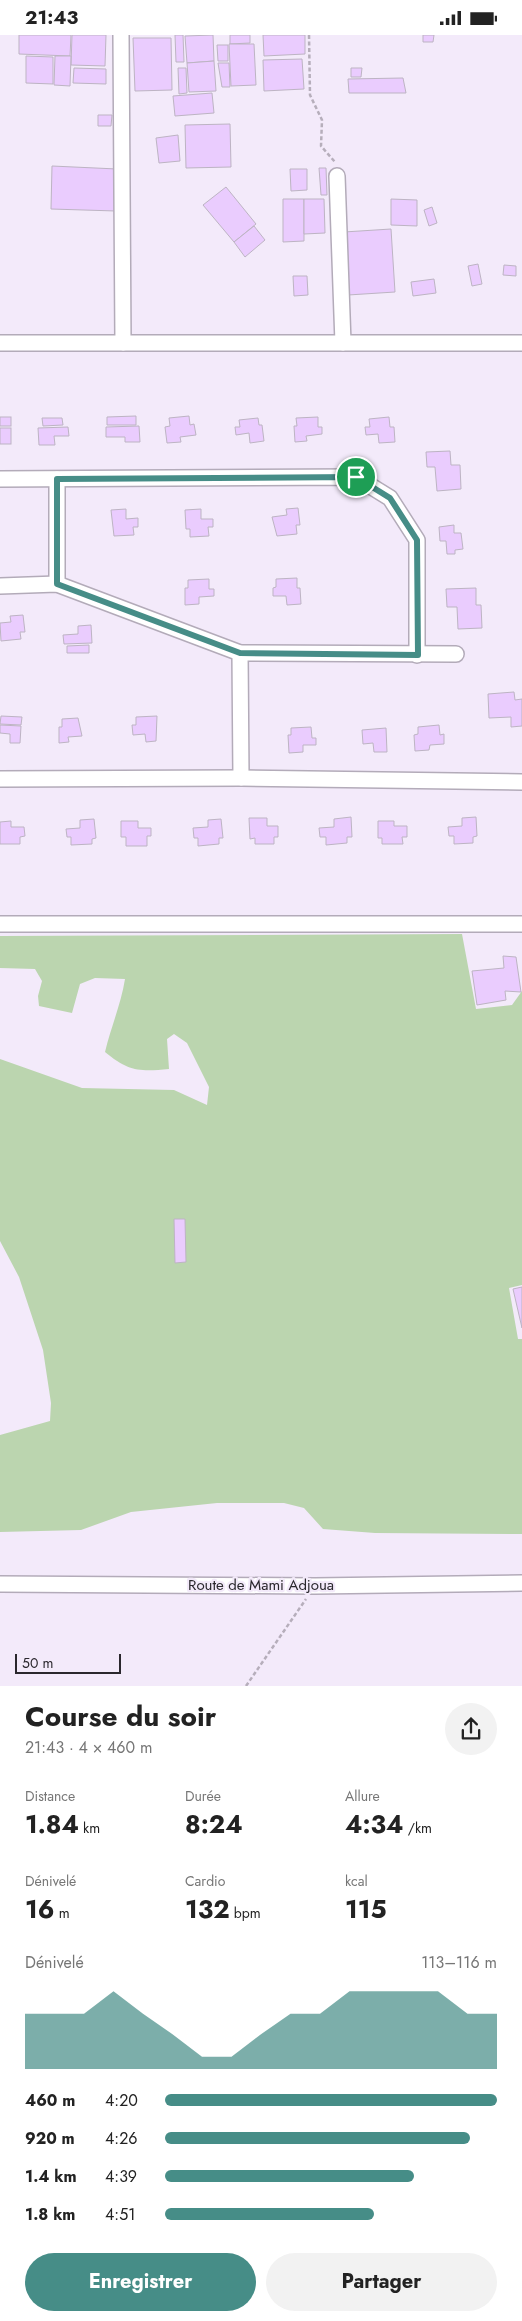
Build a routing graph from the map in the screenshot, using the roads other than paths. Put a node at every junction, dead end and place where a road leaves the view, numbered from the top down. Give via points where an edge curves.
1 (121, 35) edge
2 (336, 175) road end
3 (0, 343) edge
4 (123, 343) junction
5 (343, 343) junction
6 (521, 347) edge
7 (0, 479) edge
8 (57, 479) junction
9 (57, 584) junction
10 (0, 586) edge
11 (240, 653) junction
12 (456, 654) dead end
13 (418, 655) junction
14 (241, 778) junction
15 (0, 779) edge
16 (522, 782) edge
17 (0, 924) edge
18 (522, 924) edge
19 (522, 1583) edge
20 (0, 1584) edge

1 - 4 street
2 - 5 street
3 - 4 street
4 - 5 street
5 - 6 street
7 - 8 street
8 - 9 street
8 - 13 street via 356,477 390,498 417,540
9 - 10 street
9 - 11 street
11 - 13 street
11 - 14 street
12 - 13 street
14 - 15 street
14 - 16 street
17 - 18 street
19 - 20 street, Route de Mami Adjoua via 315,1586

